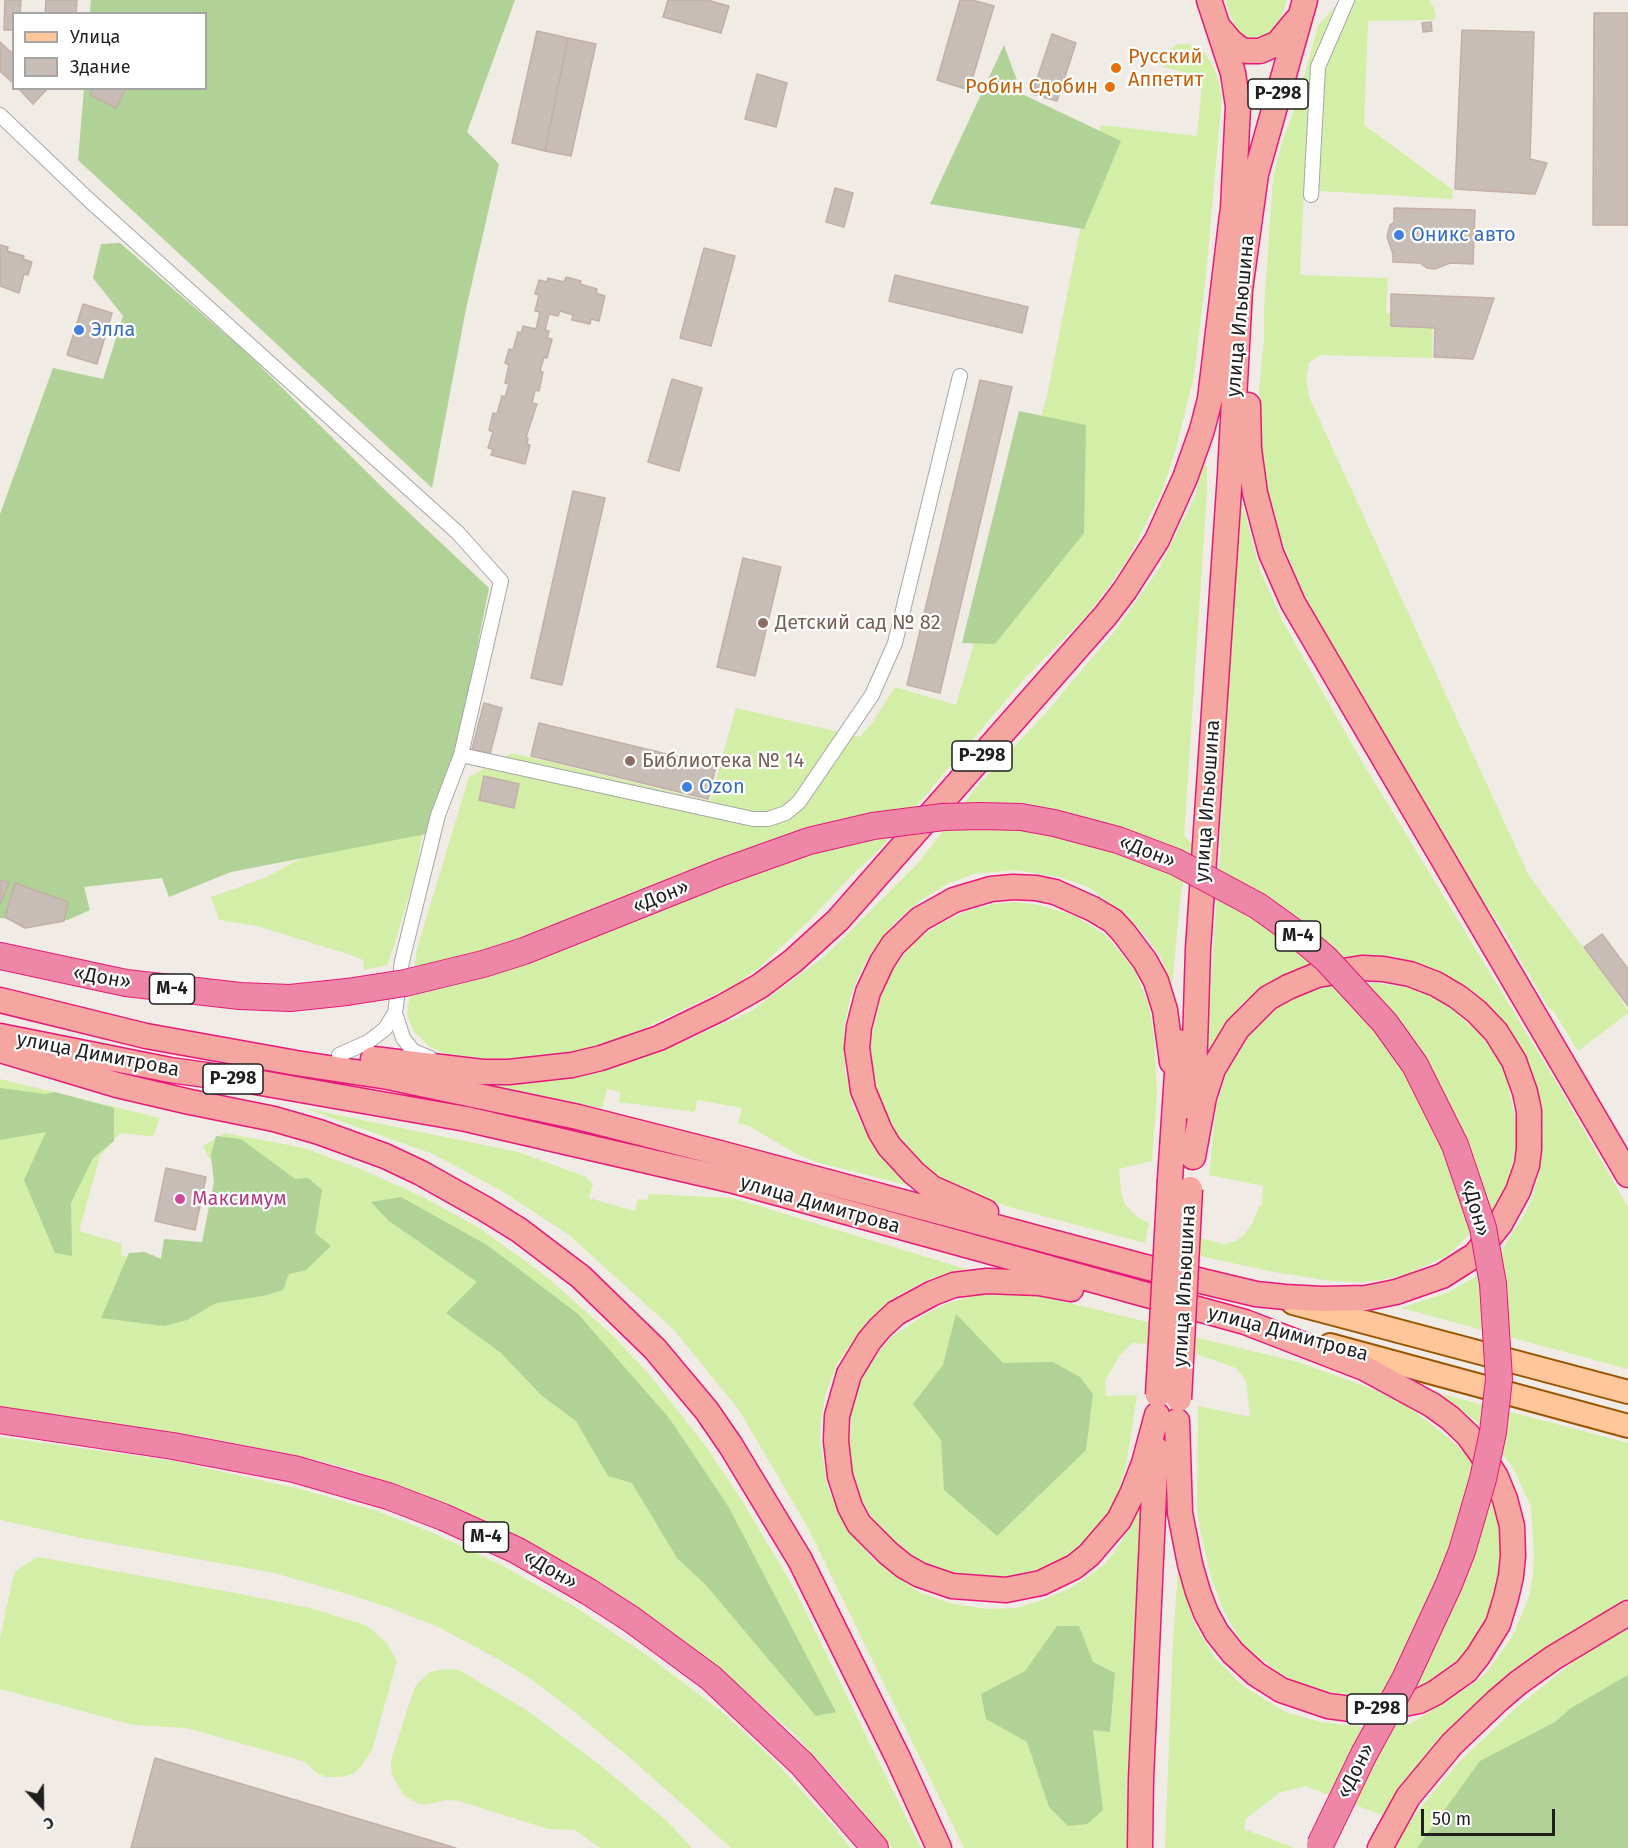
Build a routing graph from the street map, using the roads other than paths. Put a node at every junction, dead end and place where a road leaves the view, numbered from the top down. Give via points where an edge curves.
1 (1209, 0) edge
2 (1347, 0) edge
3 (1304, 4) edge
4 (1217, 25) junction
5 (0, 115) edge
6 (1245, 180) junction
7 (1311, 195) dead end
8 (1241, 215) junction
9 (960, 376) dead end
10 (461, 755) junction
11 (0, 956) edge
12 (0, 1000) edge
13 (395, 1014) junction
14 (0, 1036) edge
15 (220, 1049) junction
16 (0, 1050) edge
17 (339, 1055) junction
18 (483, 1072) junction
19 (1174, 1095) junction
20 (1193, 1157) junction
21 (1628, 1175) edge
22 (1180, 1184) junction
23 (1168, 1273) junction
24 (1256, 1294) junction
25 (1165, 1301) junction
26 (1245, 1322) junction
27 (1628, 1392) edge
28 (1168, 1408) junction
29 (0, 1420) edge
30 (1628, 1426) edge
31 (1628, 1613) edge
32 (1319, 1846) edge
33 (875, 1848) edge
34 (939, 1848) edge
35 (1140, 1848) edge
36 (1152, 1848) edge
37 (1380, 1848) edge

1 - 4 highway, Р-298
2 - 7 street via 1318,67
3 - 4 highway, Р-298 via 1285,37 1260,51 1240,49
3 - 6 highway, Р-298 via 1262,148
4 - 6 highway, Р-298 via 1236,91
5 - 10 street via 458,533 501,581
6 - 8 highway, улица Ильюшина / Р-298
8 - 18 highway, Р-298 via 1210,399 1185,478 1158,540 1106,615 920,828 838,920 793,962 721,1008 659,1038 601,1058 541,1069
8 - 19 highway, улица Ильюшина / Р-298 via 1218,469
8 - 20 highway, улица Ильюшина / Р-298 via 1230,474 1198,960
8 - 21 highway via 1253,316 1249,449 1262,524 1282,580 1353,709
9 - 10 street via 895,643 872,695 799,801 786,813 753,819
10 - 13 street via 438,815 402,961
11 - 32 highway, «Дон» / М-4, bridge via 126,983 240,996 290,998 347,992 405,983 524,951 722,872 809,842 873,826 962,817 1021,817 1118,840 1176,862 1258,906 1326,959 1385,1023 1415,1065 1455,1145 1483,1228 1493,1284 1499,1379 1483,1479 1453,1573 1405,1679
12 - 15 highway, улица Димитрова / Р-298 via 146,1036
13 - 17 street via 385,1029 368,1042
13 - 18 street via 403,1038 413,1051
14 - 25 highway, улица Димитрова / Р-298 via 170,1070 392,1106 567,1142 730,1180
15 - 17 highway, Р-298
15 - 23 highway, улица Димитрова via 388,1077 578,1117
16 - 34 highway via 117,1085 274,1119 377,1153 485,1209 581,1277 655,1349 707,1411 736,1455 800,1560
17 - 18 highway, Р-298
19 - 22 highway, улица Ильюшина / Р-298
19 - 23 highway via 1166,1010 1146,960 1113,921 1055,892 1036,888 991,889 938,908 893,945 868,992 857,1048 863,1090 880,1131 914,1173 932,1188 975,1208
20 - 22 highway, улица Ильюшина / Р-298
20 - 24 highway via 1213,1069 1237,1029 1268,998 1317,975 1383,969 1436,984 1478,1012 1514,1062 1528,1111 1527,1165 1500,1224 1475,1255 1442,1276 1396,1293 1322,1299
22 - 28 highway, улица Ильюшина / Р-298, bridge
23 - 24 highway, улица Димитрова
24 - 27 main road, улица Димитрова
25 - 26 highway, улица Димитрова / Р-298
25 - 28 highway via 1039,1283 987,1281 954,1285 915,1302 880,1328 849,1374 837,1416 840,1476 859,1524 904,1566 952,1586 990,1591 1023,1588 1074,1567 1119,1520
26 - 28 highway, Р-298 via 1364,1368 1406,1390 1450,1418 1481,1453 1505,1499 1512,1526 1513,1556 1498,1624 1466,1671 1419,1701 1359,1710 1328,1706 1281,1690 1256,1674 1217,1633 1198,1592 1180,1513
26 - 30 main road, улица Димитрова
28 - 35 highway, Р-298 via 1153,1535
28 - 36 highway, Р-298
29 - 33 highway, «Дон» / М-4 via 294,1469 388,1496 516,1550 614,1608 711,1678 802,1764
31 - 37 highway via 1553,1658 1497,1701 1452,1744 1408,1797

